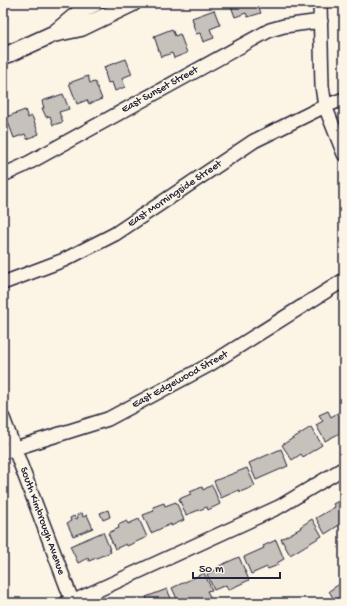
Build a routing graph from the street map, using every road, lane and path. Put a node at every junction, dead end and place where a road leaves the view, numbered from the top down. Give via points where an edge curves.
1 (94, 3) edge
2 (133, 3) edge
3 (320, 3) edge
4 (321, 21) junction
5 (53, 34) junction
6 (3, 56) edge
7 (344, 99) edge
8 (325, 106) junction
9 (344, 154) edge
10 (3, 174) edge
11 (344, 280) edge
12 (3, 283) edge
13 (3, 418) edge
14 (9, 450) edge
15 (344, 468) edge
16 (70, 602) edge

1 - 5 main road
2 - 5 main road via 81,28
3 - 4 street
4 - 8 street via 322,86
4 - 10 street, East Sunset Street via 270,30 23,166
5 - 6 main road
7 - 8 street, East Morningside Street
8 - 9 street
8 - 12 street, East Morningside Street via 254,141 115,234 64,260
11 - 14 street, East Edgewood Street via 209,365 108,419
13 - 14 street, South Kimbrough Avenue
14 - 16 street, South Kimbrough Avenue
15 - 16 street via 279,507

